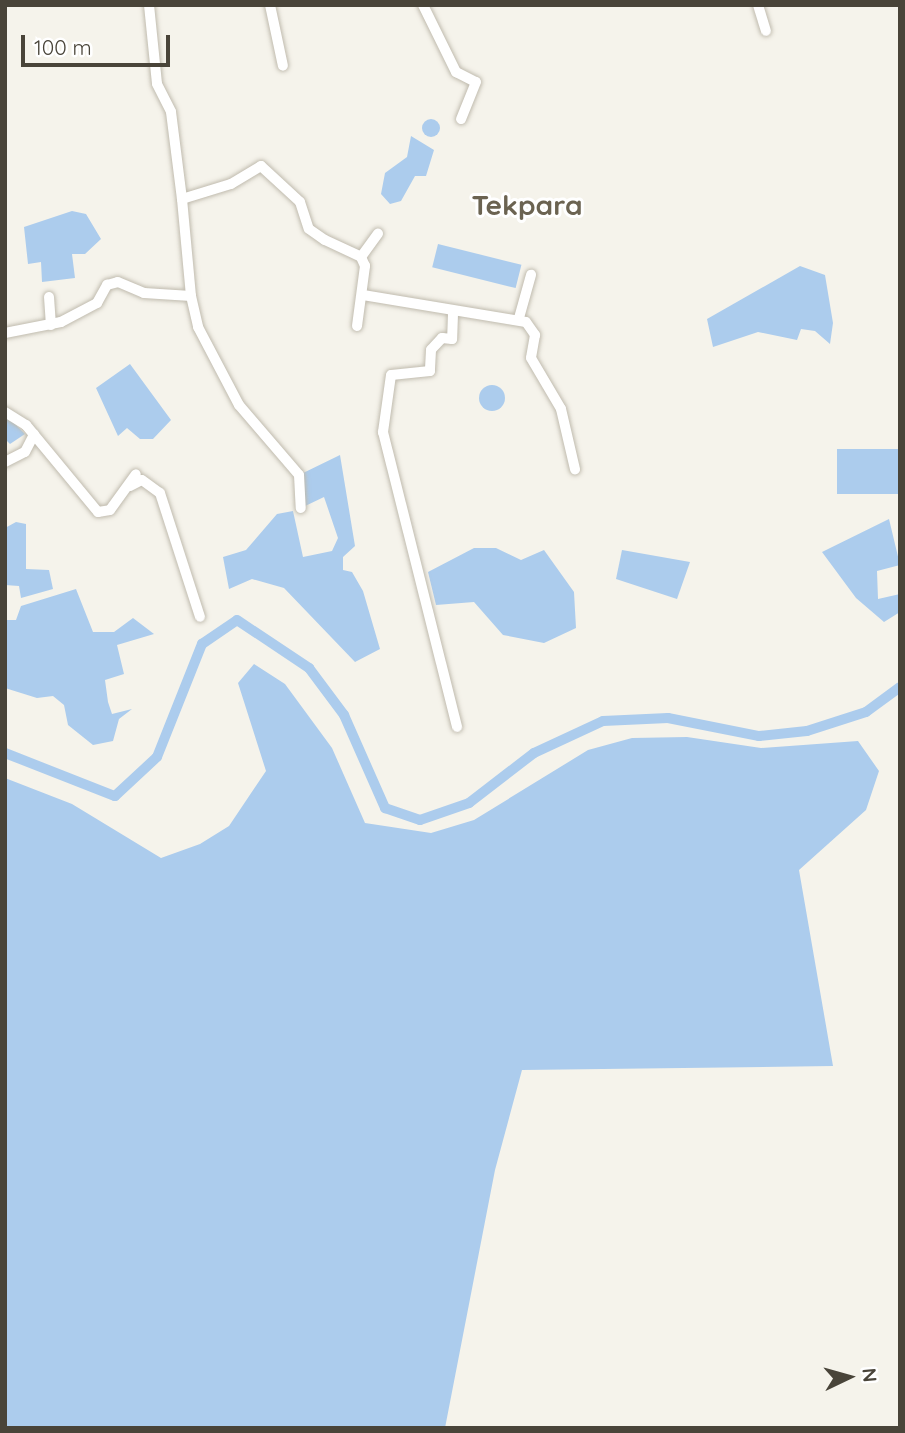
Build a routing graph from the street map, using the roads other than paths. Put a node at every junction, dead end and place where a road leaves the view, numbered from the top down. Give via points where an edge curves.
1 (149, 5) edge
2 (270, 5) edge
3 (423, 5) edge
4 (758, 5) edge
5 (766, 31) dead end
6 (283, 66) dead end
7 (461, 120) dead end
8 (181, 199) junction
9 (379, 234) dead end
10 (360, 257) junction
11 (531, 275) dead end
12 (363, 295) junction
13 (191, 296) junction
14 (49, 297) dead end
15 (453, 314) junction
16 (519, 317) junction
17 (51, 325) junction
18 (357, 326) dead end
19 (5, 332) edge
20 (5, 412) edge
21 (34, 434) junction
22 (5, 461) edge
23 (575, 469) dead end
24 (136, 474) dead end
25 (127, 487) junction
26 (301, 508) dead end
27 (200, 617) dead end
28 (457, 727) dead end

1 - 8 street via 157,84 171,112
2 - 6 street
3 - 7 street via 456,72 476,82
4 - 5 street
8 - 10 street via 231,184 261,166 300,202 309,229
8 - 13 street
9 - 10 street
10 - 12 street
11 - 16 street
12 - 15 street
12 - 18 street
13 - 17 street via 144,293 118,282 107,285 97,303
13 - 26 street via 198,327 239,405 299,475
14 - 17 street
15 - 16 street
15 - 28 street via 452,339 442,338 431,350 430,371 391,375 383,432
16 - 23 street via 534,331 531,358 561,409
17 - 19 street
20 - 21 street
21 - 22 street via 25,452
21 - 25 street via 43,453 98,512 110,510
24 - 25 street
25 - 27 street via 142,480 160,493

